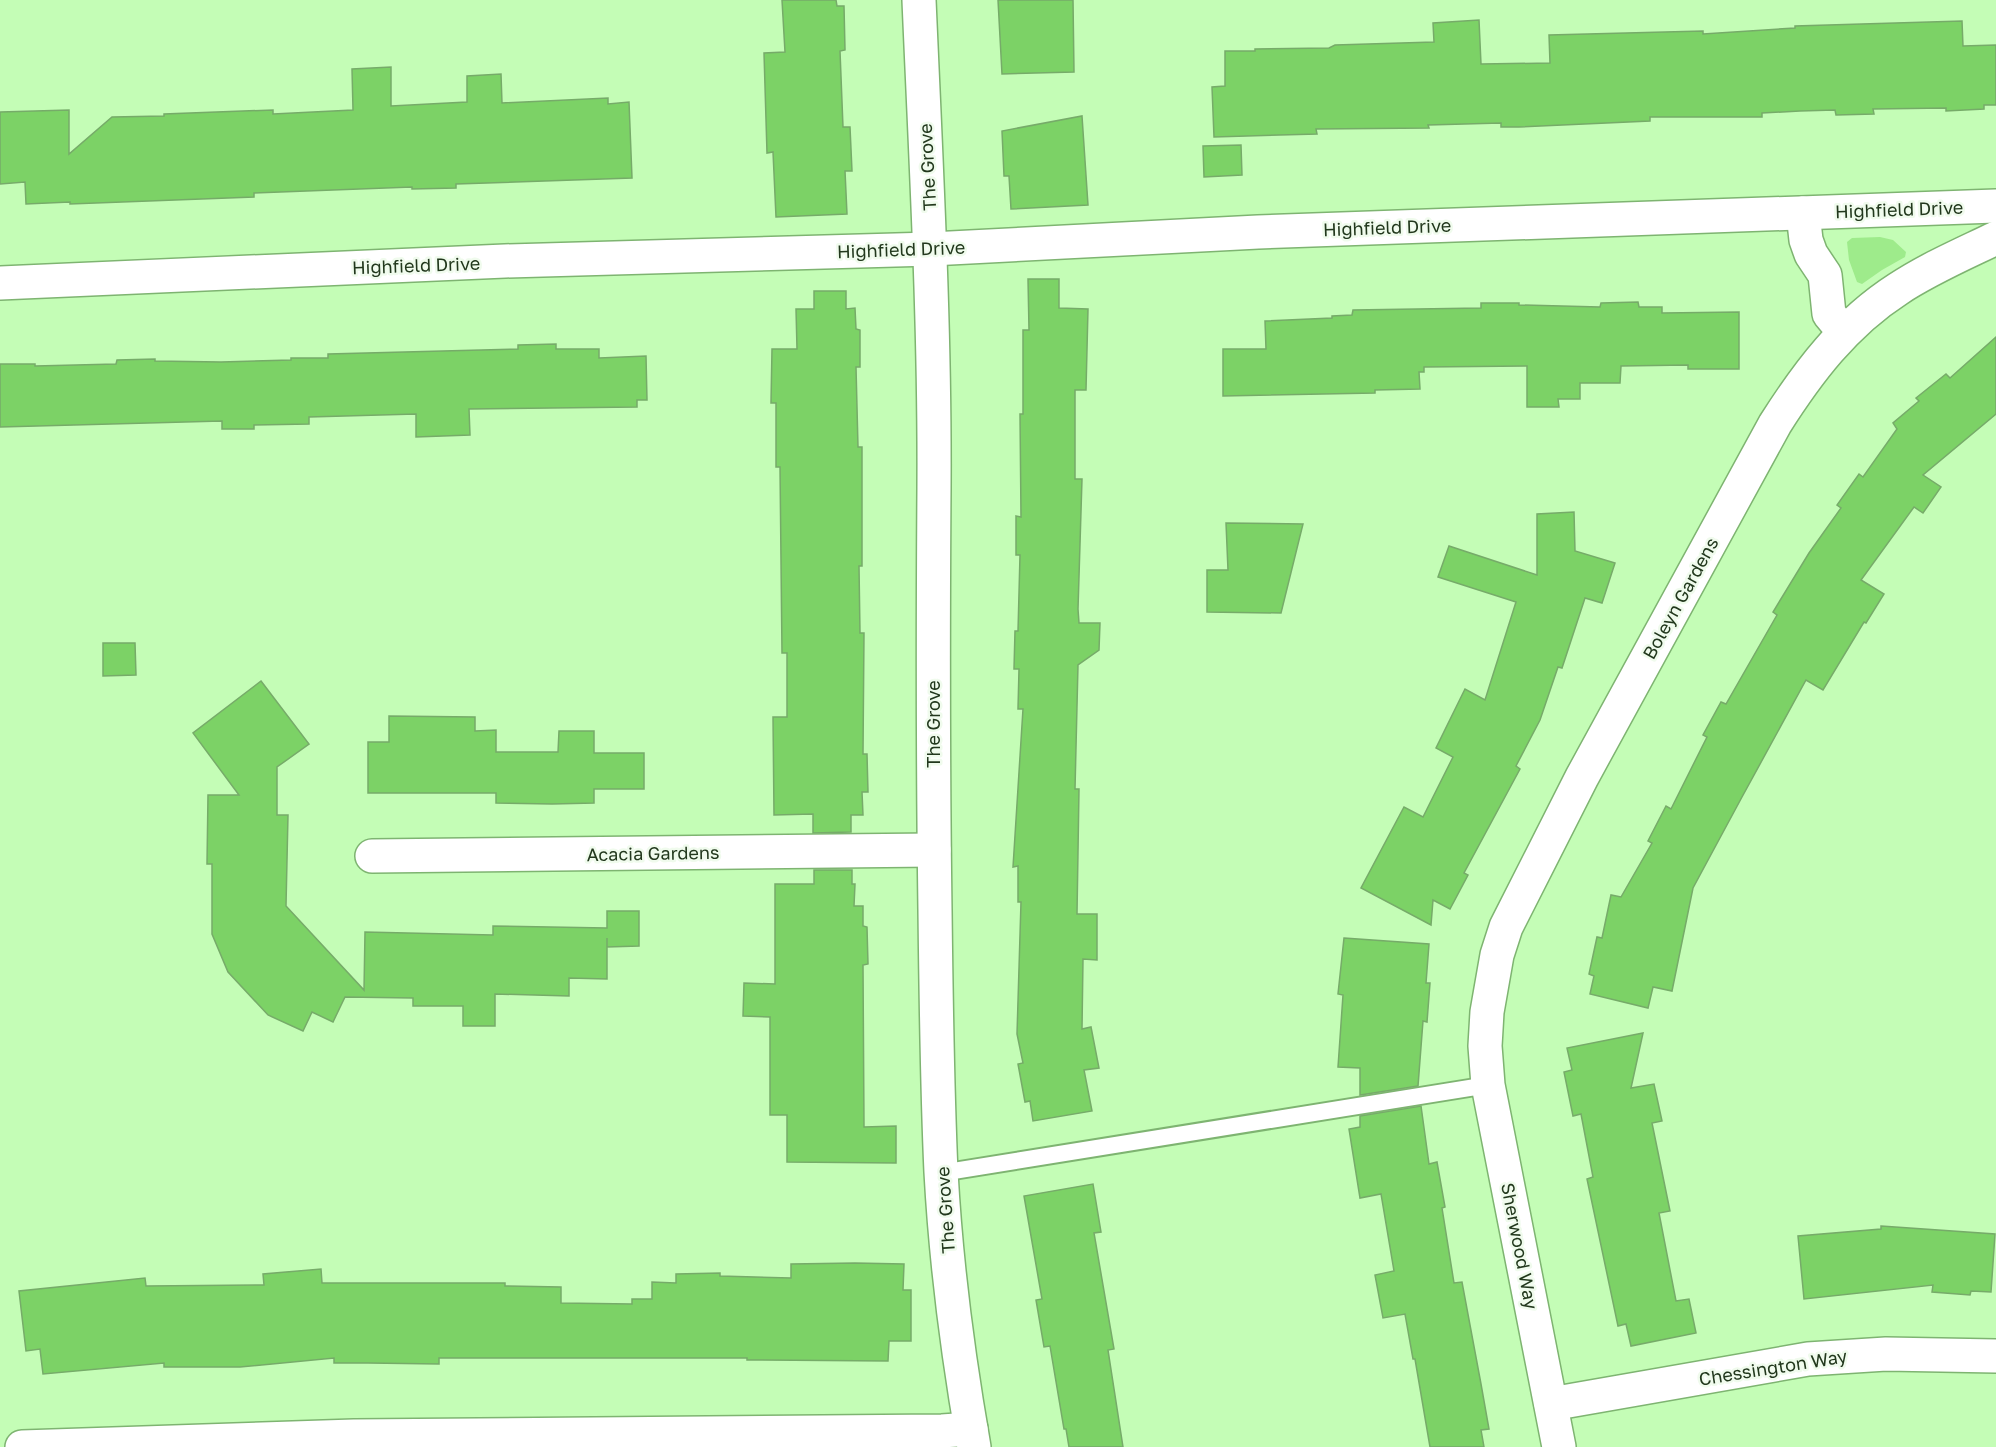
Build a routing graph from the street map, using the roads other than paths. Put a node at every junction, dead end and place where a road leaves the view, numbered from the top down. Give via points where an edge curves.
1 (919, 0) edge
2 (1996, 206) edge
3 (1803, 213) junction
4 (1996, 238) edge
5 (931, 249) junction
6 (0, 283) edge
7 (1844, 332) junction
8 (934, 850) junction
9 (372, 856) dead end
10 (1485, 1046) joint
11 (1488, 1085) junction
12 (941, 1173) junction
13 (1996, 1356) edge
14 (1551, 1404) junction
15 (972, 1438) edge
16 (335, 1442) edge
17 (22, 1447) edge
18 (1559, 1447) edge

1 - 5 street, The Grove
2 - 3 street, Highfield Drive
3 - 5 street, Highfield Drive via 1258,232
3 - 7 street via 1806,240 1825,276 1829,314
4 - 7 street, Boleyn Gardens via 1898,289
5 - 6 street, Highfield Drive via 505,261
5 - 8 street, The Grove
7 - 10 street, Boleyn Gardens via 1797,389 1775,424 1582,777 1506,927 1491,983
8 - 9 street, Acacia Gardens
8 - 12 street, The Grove
10 - 11 street, Sherwood Way
11 - 12 lane
11 - 14 street, Sherwood Way
12 - 15 street, The Grove via 960,1365
13 - 14 street, Chessington Way via 1886,1354 1816,1358
14 - 18 street, Sherwood Way
15 - 16 street via 942,1431
16 - 17 street

